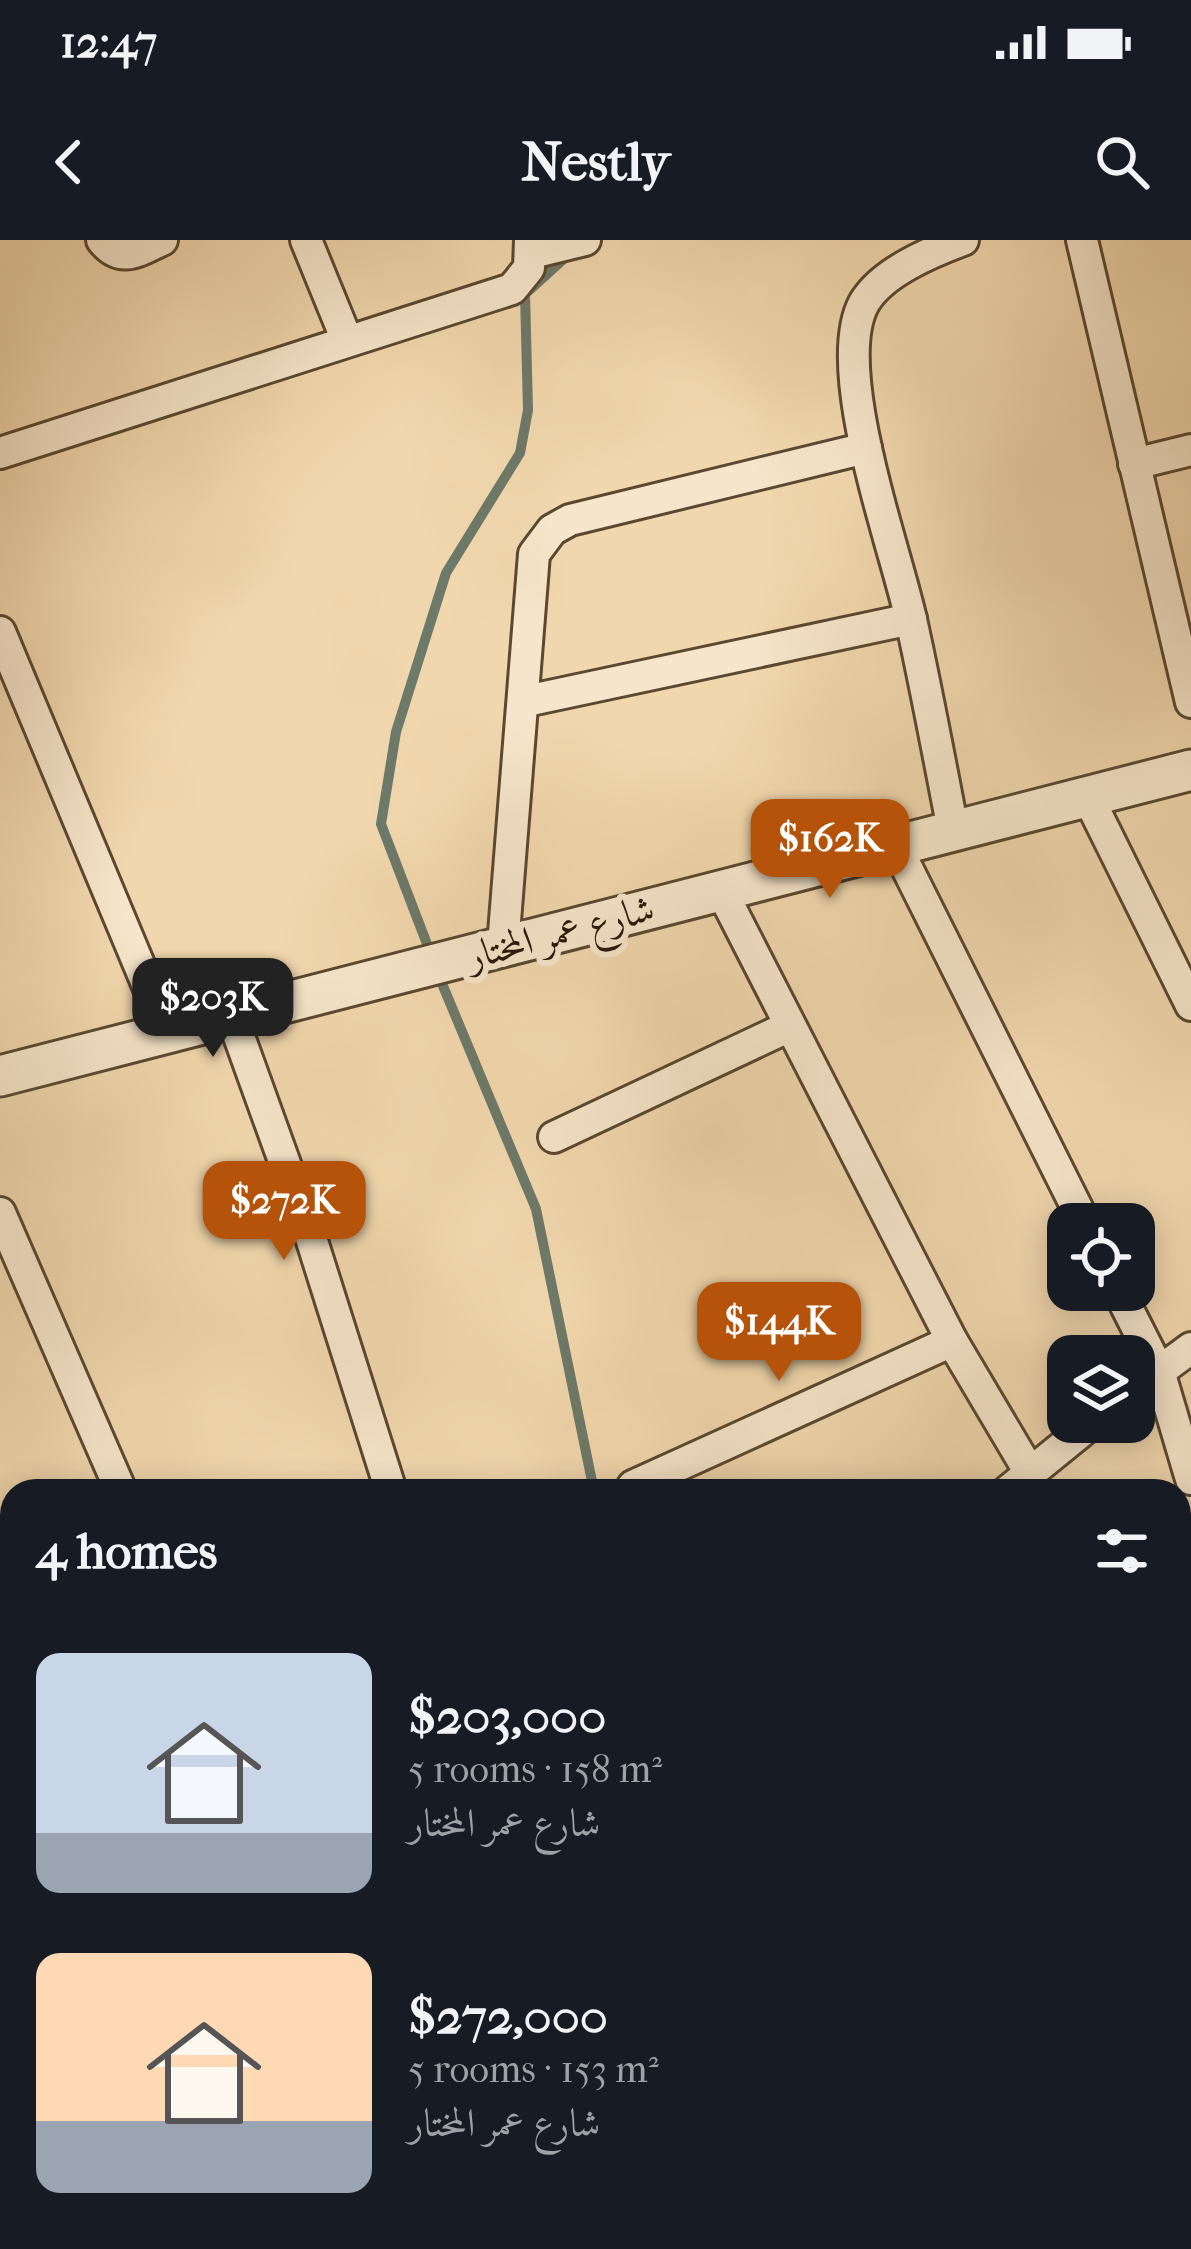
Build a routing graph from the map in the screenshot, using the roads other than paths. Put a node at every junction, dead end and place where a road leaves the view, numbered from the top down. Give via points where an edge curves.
1 (102, 240) edge
2 (163, 240) edge
3 (306, 240) edge
4 (585, 240) edge
5 (963, 240) edge
6 (1082, 240) edge
7 (531, 246) edge
8 (346, 338) junction
9 (866, 448) junction
10 (1191, 450) edge
11 (0, 453) edge
12 (1134, 464) junction
13 (911, 619) junction
14 (0, 632) edge
15 (526, 701) junction
16 (1191, 702) edge
17 (1191, 770) edge
18 (1087, 795) junction
19 (953, 830) junction
20 (896, 846) junction
21 (721, 890) junction
22 (503, 946) junction
23 (1191, 1005) edge
24 (232, 1016) junction
25 (788, 1027) junction
26 (168, 1034) junction
27 (0, 1076) edge
28 (554, 1137) dead end
29 (1074, 1203) edge
30 (0, 1213) edge
31 (1129, 1311) edge
32 (952, 1341) junction
33 (1191, 1348) edge
34 (1159, 1371) junction
35 (1155, 1374) edge
36 (1066, 1443) edge
37 (116, 1479) edge
38 (388, 1479) edge
39 (648, 1479) edge
40 (1017, 1479) edge
41 (1021, 1479) edge
42 (1191, 1479) edge

1 - 2 street via 128,256
3 - 8 street
4 - 7 street
5 - 9 street via 900,271 865,302 856,339
6 - 12 street
7 - 8 street via 529,268 512,289
8 - 11 street
9 - 13 street
9 - 15 street via 552,530 534,554
10 - 12 street
12 - 16 street
13 - 15 street
13 - 19 street
14 - 26 street
15 - 22 street
17 - 18 street, شارع عمر المختار
18 - 19 street, شارع عمر المختار
18 - 23 street
19 - 20 street, شارع عمر المختار
20 - 21 street, شارع عمر المختار
20 - 29 street
21 - 22 street, شارع عمر المختار
21 - 25 street
22 - 24 street, شارع عمر المختار
24 - 26 street, شارع عمر المختار
24 - 38 street
25 - 28 street
25 - 32 street
26 - 27 street, شارع عمر المختار
30 - 37 street
31 - 34 street
32 - 39 street
32 - 40 street
33 - 34 street
34 - 35 street
34 - 42 street
36 - 41 street

